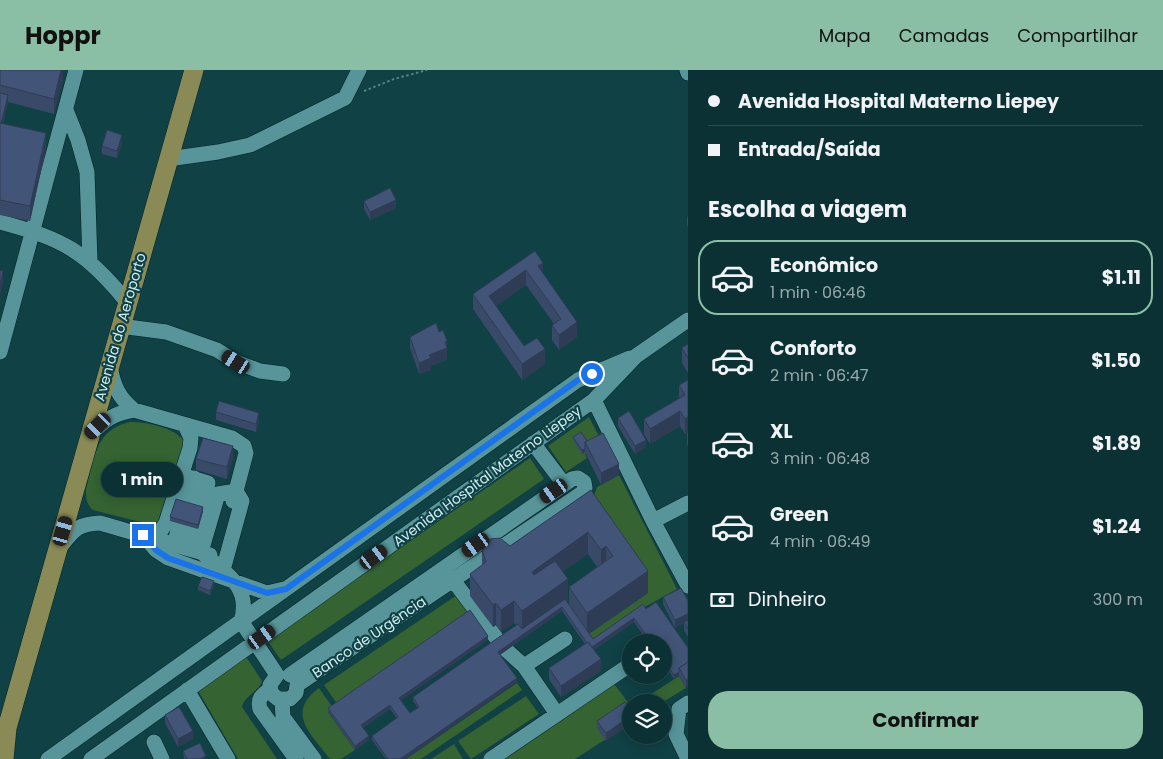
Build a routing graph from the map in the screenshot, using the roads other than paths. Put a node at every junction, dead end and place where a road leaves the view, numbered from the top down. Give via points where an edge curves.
1 (76, 70) edge
2 (194, 70) edge
3 (359, 70) edge
4 (66, 110) junction
5 (168, 159) junction
6 (0, 222) edge
7 (34, 231) junction
8 (90, 261) junction
9 (127, 302) junction
10 (688, 320) edge
11 (120, 326) junction
12 (0, 352) edge
13 (636, 356) junction
14 (110, 365) junction
15 (283, 374) dead end
16 (594, 400) junction
17 (134, 410) junction
18 (185, 425) junction
19 (90, 435) junction
20 (533, 443) junction
21 (195, 477) junction
22 (564, 484) junction
23 (231, 492) junction
24 (688, 503) edge
25 (653, 521) junction
26 (143, 535) junction
27 (57, 550) junction
28 (198, 552) junction
29 (453, 580) junction
30 (236, 582) junction
31 (688, 586) edge
32 (286, 589) junction
33 (241, 621) junction
34 (564, 639) dead end
35 (255, 642) junction
36 (524, 666) junction
37 (622, 670) edge
38 (283, 681) junction
39 (187, 690) junction
40 (282, 700) junction
41 (688, 703) edge
42 (556, 714) junction
43 (4, 735) edge
44 (154, 742) dead end
45 (4, 759) edge
46 (48, 759) edge
47 (91, 759) edge
48 (162, 759) edge
49 (228, 759) edge
50 (296, 759) edge
51 (314, 759) edge
52 (491, 759) edge
53 (688, 759) edge

1 - 4 street
2 - 5 main road, Avenida do Aeroporto
3 - 5 street via 345,98 250,145
4 - 7 street
4 - 8 street via 87,172
5 - 9 main road, Avenida do Aeroporto
6 - 7 street
7 - 8 street via 59,241
7 - 12 street
8 - 9 street
9 - 11 main road, Avenida do Aeroporto
10 - 13 street
11 - 14 main road, Avenida do Aeroporto
11 - 15 street via 166,332 217,350 260,371
13 - 16 street, Avenida Hospital Materno Liepey
13 - 32 street, Avenida Hospital Materno Liepey via 578,380
14 - 17 street via 115,389 122,401
14 - 19 main road, Avenida do Aeroporto
16 - 20 street, Avenida Hospital Materno Liepey
16 - 25 street
17 - 18 street
17 - 19 street via 118,412 107,418
18 - 21 street via 191,438
18 - 23 street via 232,438 244,446 246,453
19 - 27 main road, Avenida do Aeroporto
20 - 22 street
20 - 35 street, Avenida Hospital Materno Liepey
21 - 26 street via 160,532
21 - 28 street
21 - 28 street
22 - 29 street, Banco de Urgência via 578,478 584,482 585,488
22 - 38 street
23 - 28 street via 218,494
23 - 28 street via 242,501
24 - 25 street
25 - 31 street
26 - 27 street via 100,523 86,524 75,529
26 - 28 street
26 - 30 street via 168,558
27 - 43 main road, Avenida do Aeroporto
28 - 30 street
29 - 36 street via 503,647
29 - 38 street, Banco de Urgência
30 - 32 street via 267,593
30 - 33 street via 245,608
32 - 33 street, Avenida Hospital Materno Liepey
33 - 35 street
33 - 46 street, Avenida Hospital Materno Liepey
34 - 36 street
35 - 38 street
35 - 39 street, Avenida Hospital Materno Liepey
36 - 42 street
37 - 42 street
38 - 40 street via 274,697
38 - 40 street, Banco de Urgência via 293,697
38 - 50 street via 260,697 258,702
39 - 47 street, Avenida Hospital Materno Liepey
39 - 49 street
40 - 51 street via 283,717
41 - 53 street via 679,710 676,734
42 - 52 street
43 - 45 main road, Avenida do Aeroporto
44 - 48 street

